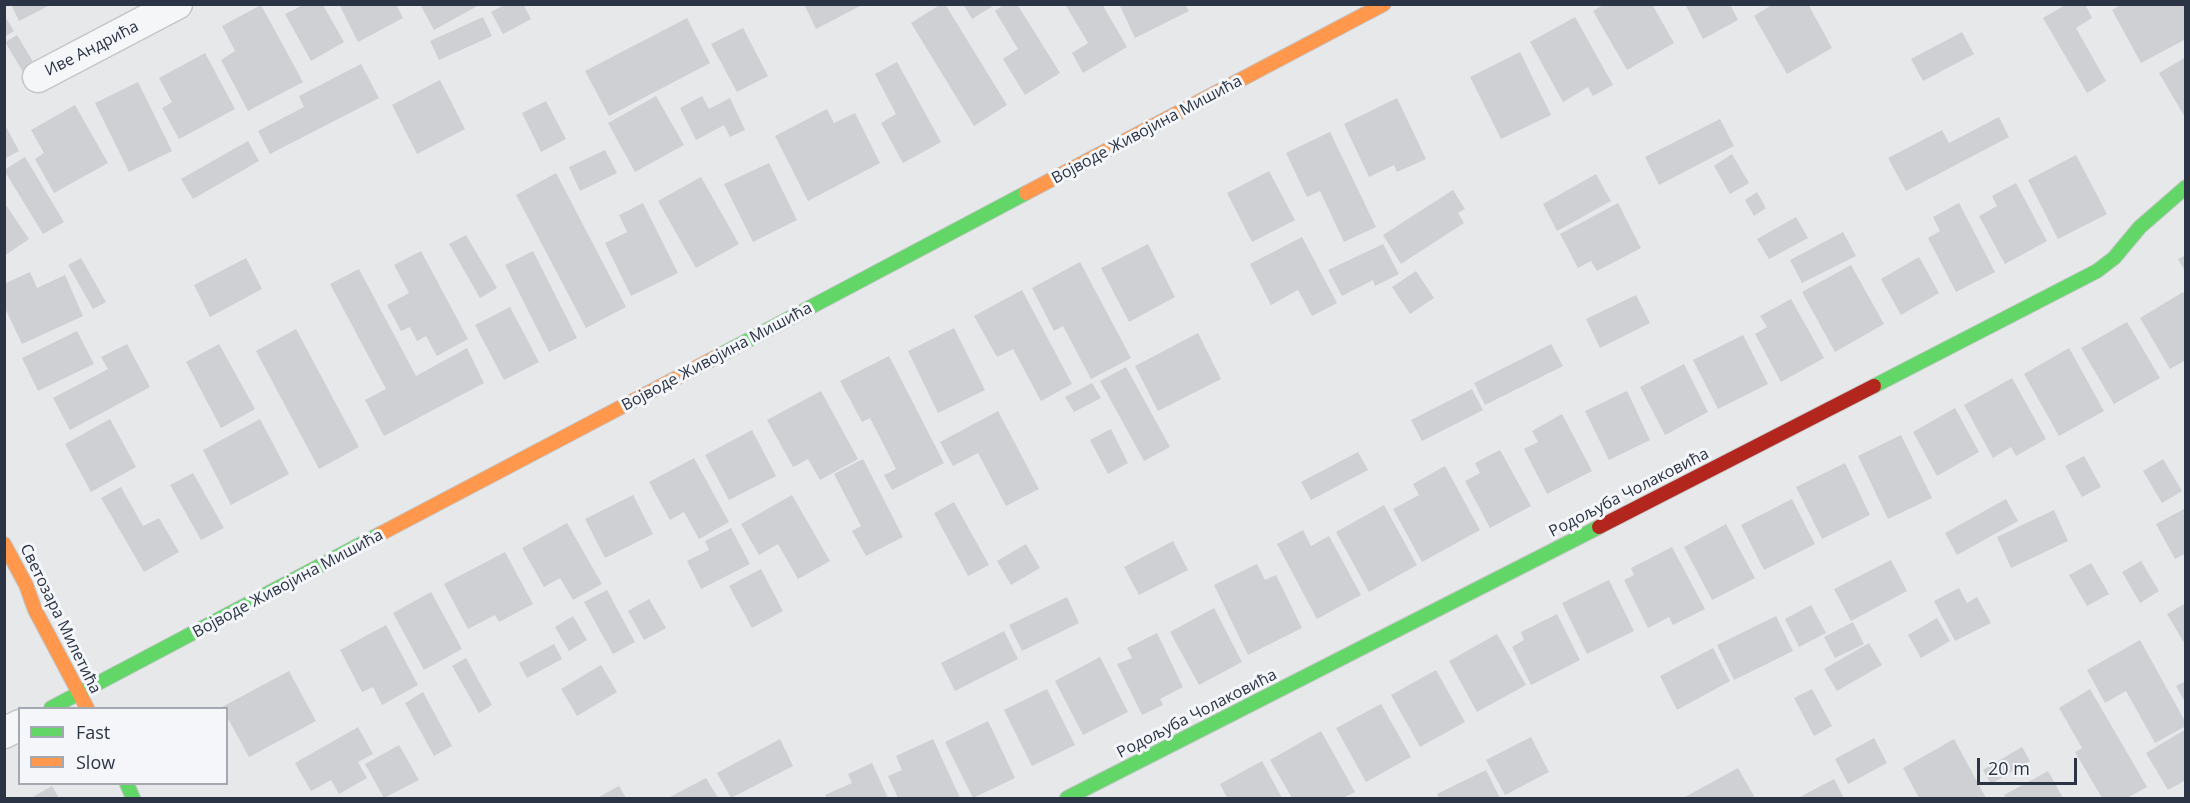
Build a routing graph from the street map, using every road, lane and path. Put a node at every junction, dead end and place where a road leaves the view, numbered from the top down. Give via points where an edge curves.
1 (177, 4) edge
2 (1384, 4) edge
3 (38, 77) dead end
4 (2186, 187) edge
5 (4, 544) edge
6 (78, 694) junction
7 (53, 707) edge
8 (86, 707) edge
9 (18, 726) edge
10 (4, 733) edge
11 (1067, 798) edge

1 - 3 street, Иве Андрића
2 - 6 street, Војводе Живојина Мишића
4 - 11 street, Родољуба Чолаковића via 2140,227 2114,258 2073,285
5 - 6 street, Светозара Милетића
6 - 7 street, Војводе Живојина Мишића
6 - 8 street, Светозара Милетића
9 - 10 street

